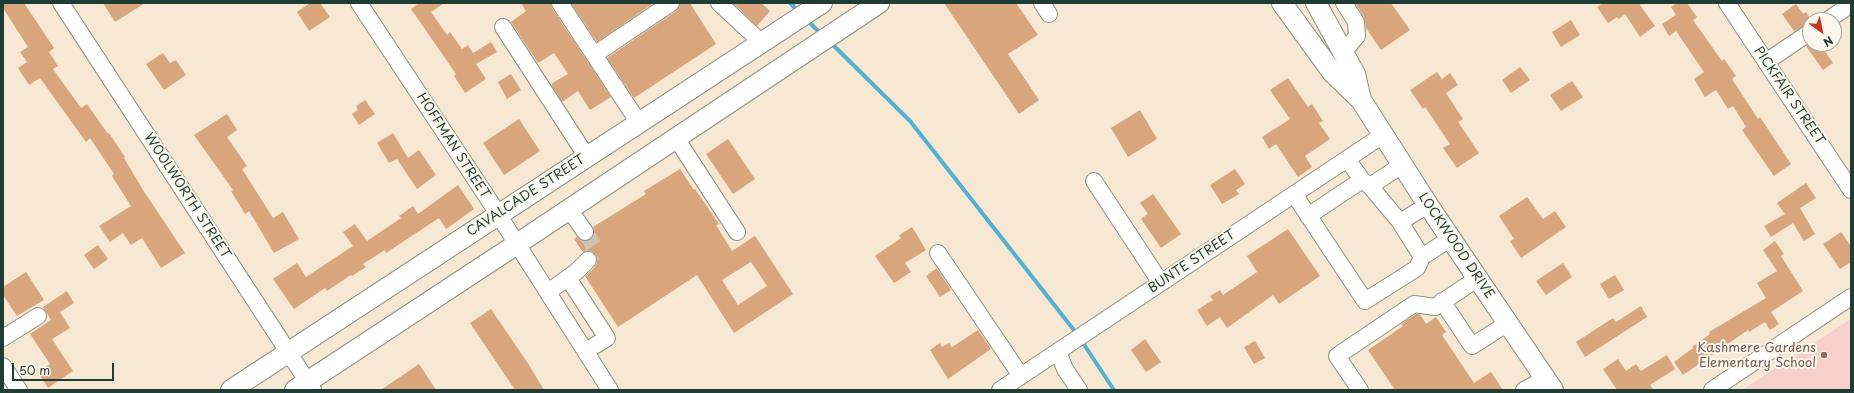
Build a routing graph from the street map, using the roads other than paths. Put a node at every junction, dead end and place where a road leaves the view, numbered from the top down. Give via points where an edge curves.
1 (61, 3) edge
2 (359, 3) edge
3 (560, 3) edge
4 (671, 3) edge
5 (719, 3) edge
6 (878, 3) edge
7 (1282, 3) edge
8 (1343, 3) edge
9 (1727, 3) edge
10 (1851, 4) edge
11 (818, 6) edge
12 (1320, 9) edge
13 (1840, 12) edge
14 (503, 27) dead end
15 (1802, 37) edge
16 (762, 43) junction
17 (1343, 51) junction
18 (594, 55) junction
19 (1766, 62) junction
20 (716, 72) junction
21 (736, 99) junction
22 (1361, 100) junction
23 (639, 123) junction
24 (1383, 135) junction
25 (676, 138) junction
26 (587, 157) junction
27 (1347, 158) junction
28 (1402, 165) junction
29 (1094, 180) dead end
30 (1366, 183) junction
31 (1851, 190) edge
32 (1294, 194) junction
33 (1428, 205) junction
34 (570, 209) junction
35 (498, 215) junction
36 (1308, 216) junction
37 (1400, 222) junction
38 (585, 232) tunnel mouth
39 (737, 232) dead end
40 (1451, 238) junction
41 (517, 244) junction
42 (938, 254) dead end
43 (1422, 257) junction
44 (588, 260) tunnel mouth
45 (568, 278) junction
46 (1478, 278) junction
47 (1161, 283) junction
48 (548, 292) junction
49 (1851, 297) edge
50 (1442, 301) junction
51 (38, 316) dead end
52 (1508, 324) junction
53 (3, 338) edge
54 (1063, 348) junction
55 (586, 351) junction
56 (288, 352) junction
57 (3, 366) edge
58 (1021, 376) junction
59 (1549, 384) edge
60 (305, 387) edge
61 (19, 390) edge
62 (231, 390) edge
63 (610, 390) edge
64 (1000, 390) edge
65 (1079, 390) edge
66 (1360, 390) edge
67 (1524, 390) edge
68 (1712, 390) edge

1 - 56 street, WOOLWORTH STREET
2 - 35 street, HOFFMAN STREET
3 - 18 street
4 - 18 street
5 - 16 street
6 - 21 main road
7 - 22 main road, LOCKWOOD DRIVE via 1332,72
8 - 12 street
8 - 17 street via 1356,22 1357,36
9 - 19 street, PICKFAIR STREET
10 - 13 street
11 - 16 main road, CAVALCADE STREET
12 - 17 main road, LOCKWOOD DRIVE
14 - 26 street
15 - 19 street
16 - 20 main road, CAVALCADE STREET
17 - 22 main road, LOCKWOOD DRIVE via 1355,74
18 - 23 street
19 - 31 street, PICKFAIR STREET
20 - 21 main road
20 - 23 main road, CAVALCADE STREET
21 - 25 main road
22 - 24 main road, LOCKWOOD DRIVE
23 - 26 main road, CAVALCADE STREET
24 - 27 street, BUNTE STREET
24 - 28 main road, LOCKWOOD DRIVE
25 - 34 main road
25 - 39 street
26 - 35 main road, CAVALCADE STREET
27 - 30 street
27 - 32 street, BUNTE STREET
28 - 30 street
28 - 33 main road, LOCKWOOD DRIVE
29 - 47 street
30 - 36 street
30 - 37 street
32 - 36 street
32 - 47 street, BUNTE STREET
33 - 37 street
33 - 40 main road, LOCKWOOD DRIVE
34 - 38 street
34 - 41 main road
35 - 41 street, HOFFMAN STREET
35 - 56 main road, CAVALCADE STREET
36 - 43 street via 1365,301 1417,268
37 - 43 street
40 - 43 street
40 - 46 main road, LOCKWOOD DRIVE
41 - 48 street, HOFFMAN STREET
41 - 60 main road
42 - 58 street
44 - 45 street
45 - 48 street
45 - 55 street via 607,338
46 - 50 street
46 - 52 main road, LOCKWOOD DRIVE
47 - 54 street, BUNTE STREET
48 - 55 street, HOFFMAN STREET
49 - 68 street
50 - 52 street via 1472,346
50 - 66 street via 1435,306 1414,304 1337,356
51 - 53 street
52 - 59 main road, LOCKWOOD DRIVE
54 - 58 street, BUNTE STREET
54 - 65 street via 1065,369
55 - 63 street, HOFFMAN STREET
56 - 60 street, WOOLWORTH STREET
56 - 62 main road, CAVALCADE STREET
57 - 61 street
58 - 64 street, BUNTE STREET
59 - 67 street

